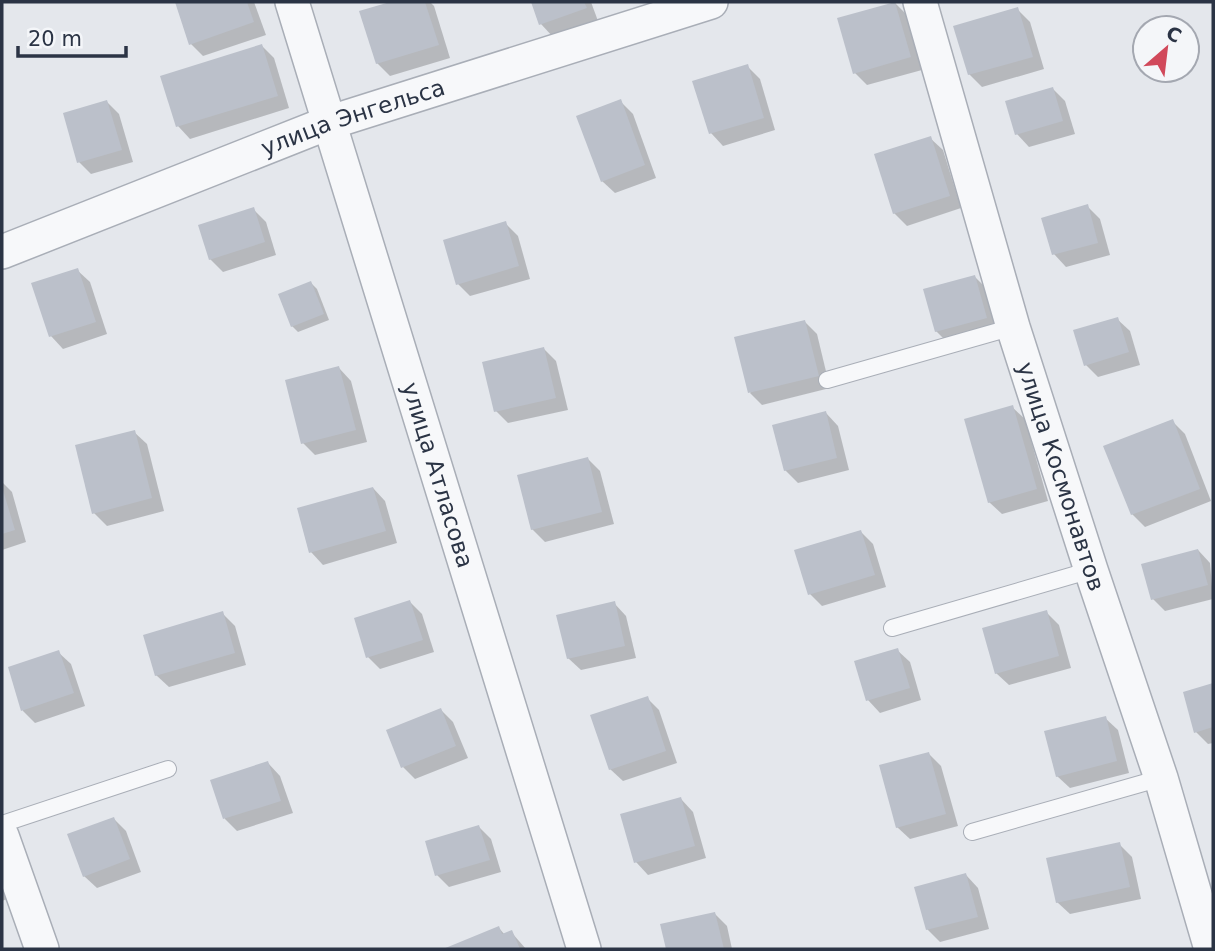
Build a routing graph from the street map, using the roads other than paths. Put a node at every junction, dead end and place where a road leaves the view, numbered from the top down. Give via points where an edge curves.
1 (292, 2) edge
2 (711, 2) edge
3 (920, 2) edge
4 (328, 124) junction
5 (2, 252) edge
6 (1013, 327) junction
7 (827, 380) dead end
8 (1091, 570) junction
9 (892, 628) dead end
10 (168, 769) dead end
11 (1161, 778) junction
12 (2, 824) edge
13 (972, 832) dead end
14 (2, 836) edge
15 (42, 949) edge
16 (584, 949) edge
17 (1211, 949) edge

1 - 4 street, улица Атласова
2 - 4 street, улица Энгельса
3 - 6 street, улица Космонавтов
4 - 5 street, улица Энгельса
4 - 16 street, улица Атласова
6 - 7 lane
6 - 8 street, улица Космонавтов
8 - 9 lane
8 - 11 street, улица Космонавтов
10 - 12 lane
11 - 13 lane
11 - 17 street, улица Космонавтов
14 - 15 street

